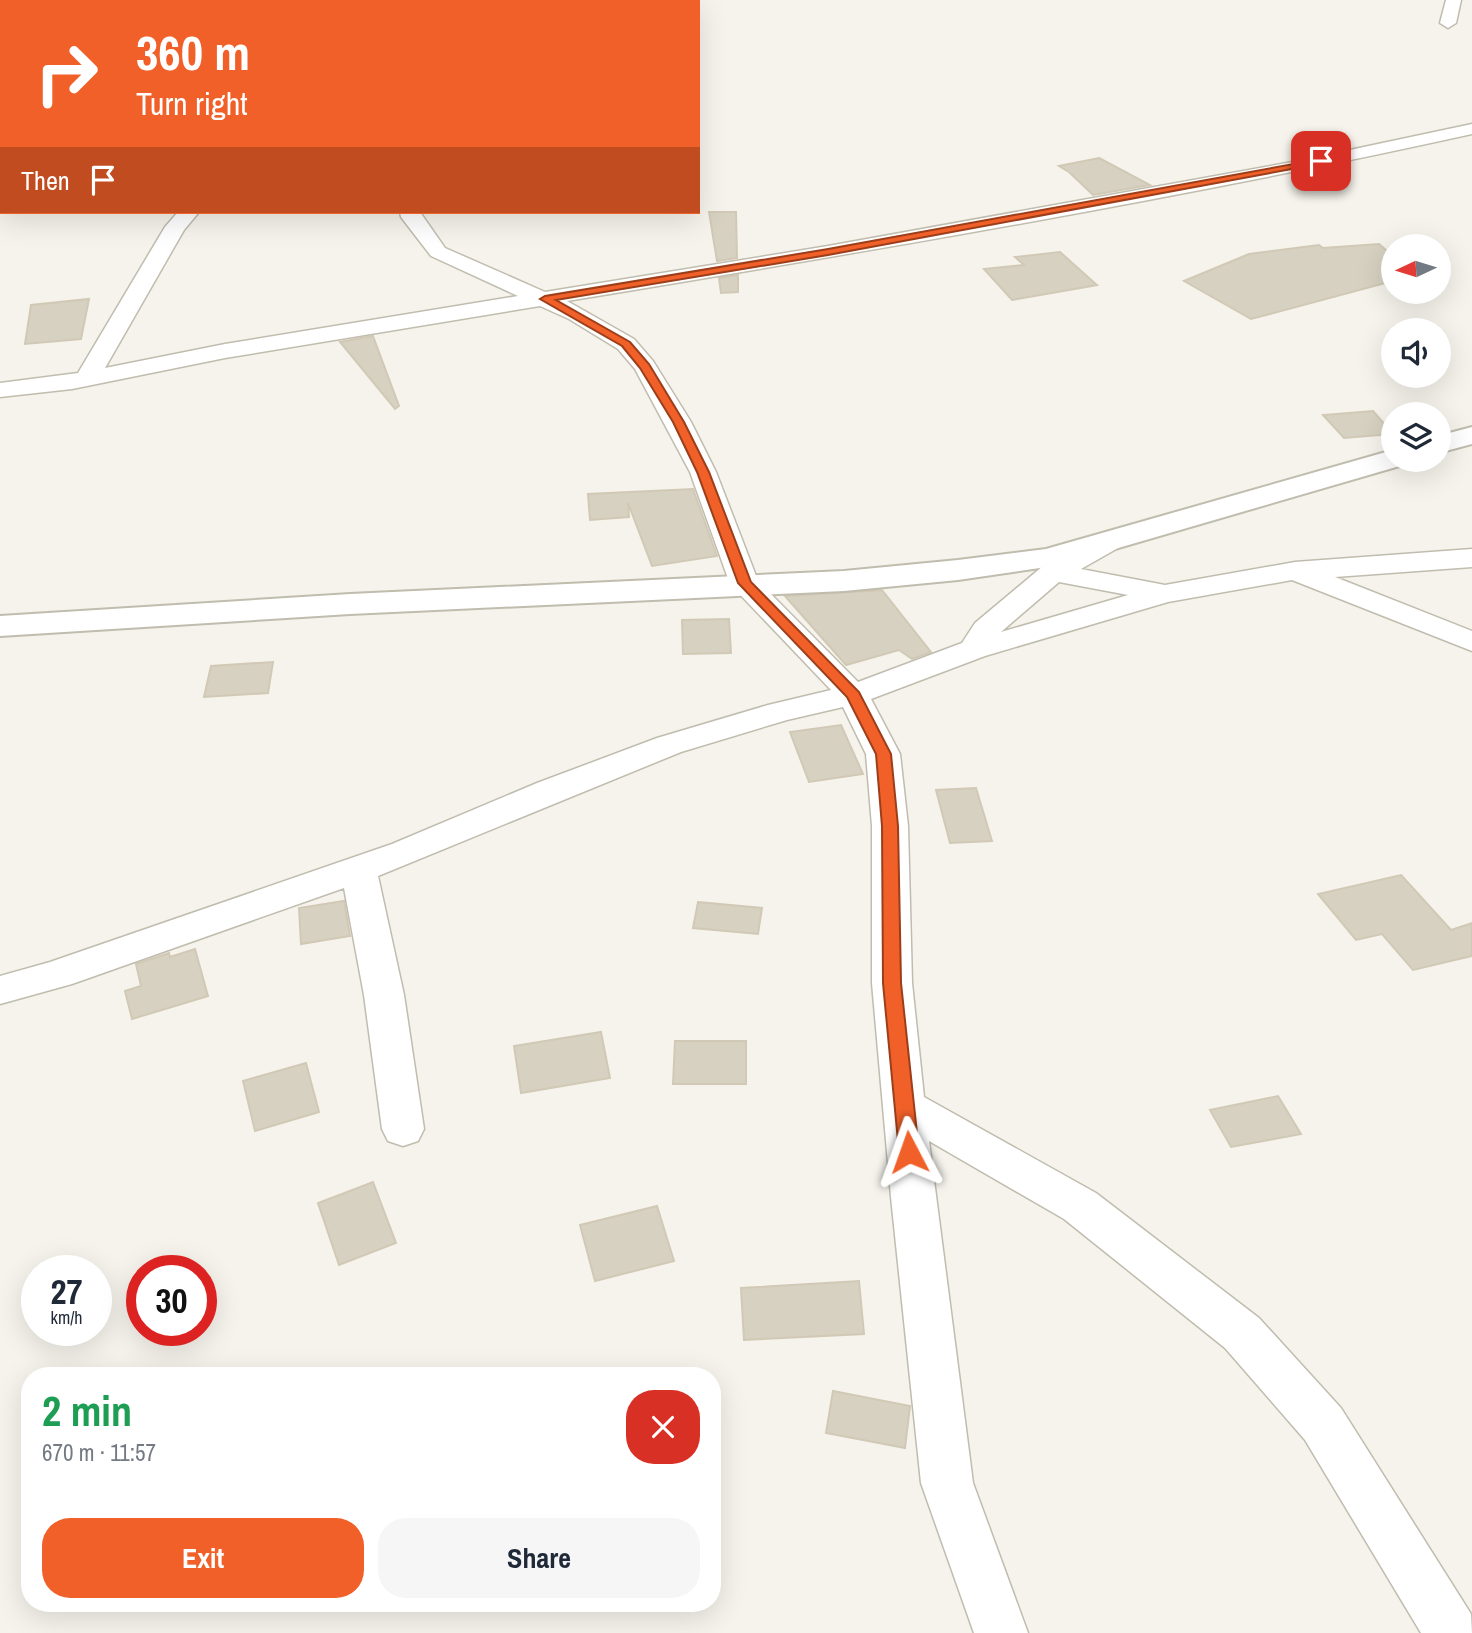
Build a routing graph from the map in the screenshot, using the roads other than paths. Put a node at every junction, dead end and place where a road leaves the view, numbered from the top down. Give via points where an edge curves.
1 (1453, 0) edge
2 (1448, 23) dead end
3 (1472, 129) edge
4 (187, 214) edge
5 (410, 214) edge
6 (545, 299) junction
7 (87, 379) junction
8 (0, 390) edge
9 (1472, 435) edge
10 (1451, 441) edge
11 (1381, 462) edge
12 (1108, 542) junction
13 (1472, 558) edge
14 (1295, 571) junction
15 (1053, 572) junction
16 (745, 583) junction
17 (1164, 594) junction
18 (0, 626) edge
19 (1472, 642) edge
20 (974, 649) junction
21 (853, 695) junction
22 (358, 868) junction
23 (0, 990) edge
24 (906, 1107) junction
25 (403, 1129) dead end
26 (1001, 1633) edge
27 (1452, 1633) edge

1 - 2 street
3 - 6 street via 1298,167
4 - 7 street via 175,227
5 - 6 street via 438,251
6 - 7 street via 225,351
6 - 16 street via 626,344 645,366 703,472
7 - 8 street
9 - 10 street
11 - 12 street
12 - 15 street
12 - 16 street via 1049,558 958,570 844,581
13 - 14 street
14 - 17 street
14 - 19 street
15 - 17 street
15 - 20 street via 986,629
16 - 18 street
16 - 21 street
17 - 20 street
20 - 21 street
21 - 22 street via 669,745
21 - 24 street via 883,754 890,826 892,983
22 - 23 street via 58,974
22 - 25 street via 384,995
24 - 26 street via 947,1483
24 - 27 street via 1080,1206 1242,1333 1323,1424

